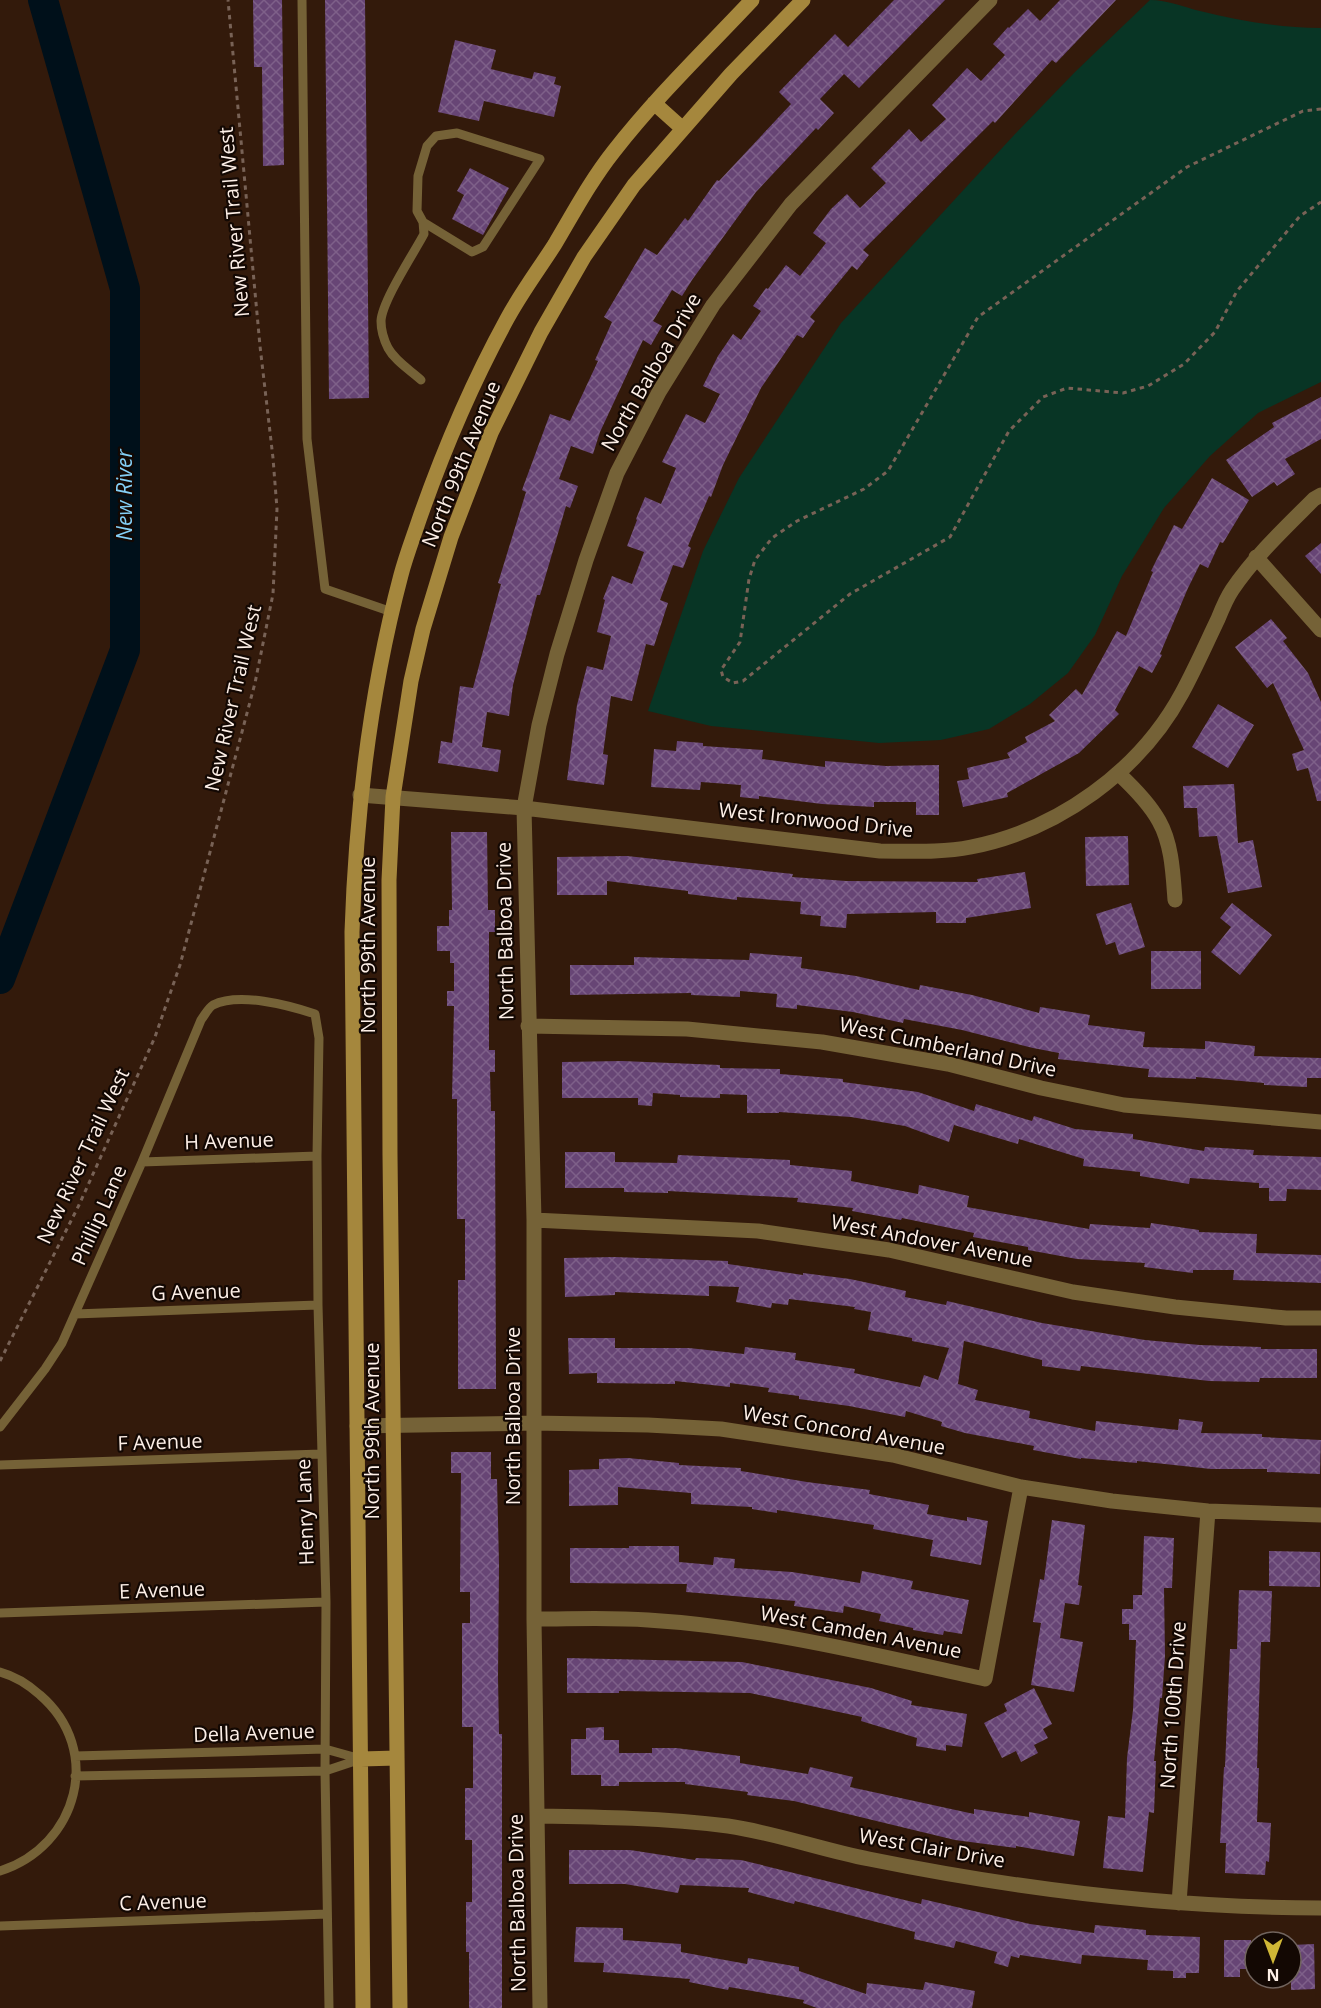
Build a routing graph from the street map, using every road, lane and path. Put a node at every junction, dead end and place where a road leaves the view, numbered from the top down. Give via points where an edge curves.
1 (228, 0) edge
2 (302, 0) edge
3 (752, 0) edge
4 (803, 0) edge
5 (990, 0) edge
6 (654, 103) junction
7 (1321, 109) edge
8 (683, 129) junction
9 (1321, 202) edge
10 (423, 222) junction
11 (421, 380) dead end
12 (1321, 495) edge
13 (1256, 557) junction
14 (392, 612) junction
15 (1321, 630) edge
16 (1119, 774) junction
17 (360, 795) junction
18 (393, 796) junction
19 (524, 808) junction
20 (1175, 900) dead end
21 (315, 1014) joint
22 (528, 1026) junction
23 (1321, 1122) edge
24 (317, 1156) junction
25 (142, 1162) junction
26 (534, 1220) junction
27 (318, 1305) junction
28 (75, 1314) junction
29 (1321, 1318) edge
30 (0, 1361) edge
31 (533, 1422) junction
32 (393, 1425) junction
33 (357, 1426) junction
34 (0, 1427) edge
35 (321, 1454) junction
36 (0, 1465) edge
37 (1021, 1487) junction
38 (1208, 1511) junction
39 (1321, 1515) edge
40 (326, 1602) junction
41 (0, 1613) edge
42 (534, 1619) junction
43 (0, 1672) edge
44 (325, 1749) junction
45 (75, 1756) junction
46 (397, 1758) junction
47 (361, 1759) junction
48 (325, 1771) junction
49 (75, 1776) junction
50 (537, 1816) junction
51 (0, 1871) edge
52 (1179, 1903) junction
53 (1321, 1908) edge
54 (327, 1914) junction
55 (0, 1926) edge
56 (329, 2008) edge
57 (363, 2008) edge
58 (400, 2008) edge
59 (540, 2008) edge

1 - 30 path, New River Trail West via 273,458 277,520 273,594 249,706 180,965 155,1037 79,1205
2 - 14 lane via 307,439 325,589
3 - 6 main road, North 99th Avenue
4 - 8 main road, North 99th Avenue
5 - 19 street, North Balboa Drive via 791,204 713,305 659,392 616,473 586,560 539,725
6 - 8 main road
6 - 14 main road, North 99th Avenue via 592,181 508,316 440,461 401,573
7 - 9 path via 1303,111 1187,167 978,317 888,471 864,489 797,521 772,538 755,560 740,642 721,669 723,677 733,683 743,681 850,594 950,537 1009,431 1042,397 1067,388 1123,393 1148,386 1184,364 1215,332 1237,291 1300,216
8 - 18 main road, North 99th Avenue via 634,185 584,257 491,433 423,629
10 - 10 lane via 417,211 418,176 427,146 436,136 458,133 540,159 483,247 472,252
10 - 11 lane via 424,234 381,320 389,349
12 - 13 street, West Ironwood Drive
13 - 15 street
13 - 16 street, West Ironwood Drive via 1230,592 1181,694 1154,735
14 - 17 main road, North 99th Avenue
16 - 19 street, West Ironwood Drive via 1060,814 1022,831 971,847 930,851 880,851
16 - 20 street via 1144,799 1160,823 1172,861
17 - 18 street, West Ironwood Drive
17 - 33 main road, North 99th Avenue via 352,932
18 - 19 street, West Ironwood Drive
18 - 32 main road, North 99th Avenue via 388,960
19 - 22 street, North Balboa Drive
21 - 24 lane, Henry Lane via 319,1038
21 - 25 lane, Phillip Lane via 250,1000 211,1006 201,1020
22 - 23 street, West Cumberland Drive via 687,1029 822,1042 948,1064 1124,1105
22 - 26 street, North Balboa Drive
24 - 25 lane, H Avenue
24 - 27 lane, Henry Lane
25 - 28 lane, Phillip Lane
26 - 29 street, West Andover Avenue via 758,1231 889,1250 1084,1294 1175,1307
26 - 31 street, North Balboa Drive
27 - 28 lane, G Avenue
27 - 35 lane, Henry Lane
28 - 34 lane, Phillip Lane via 45,1369
31 - 32 street, West Concord Avenue
31 - 37 street, West Concord Avenue via 721,1429 893,1455
31 - 42 street, North Balboa Drive
32 - 33 street, West Concord Avenue
32 - 46 main road, North 99th Avenue
33 - 47 main road, North 99th Avenue
35 - 36 lane, F Avenue
35 - 40 lane, Henry Lane
37 - 38 street, West Concord Avenue
37 - 42 street, West Camden Avenue via 985,1678 722,1627 647,1619
38 - 39 street, West Concord Avenue
38 - 52 street, North 100th Drive
40 - 41 lane, E Avenue
40 - 44 lane, Henry Lane
42 - 50 street, North Balboa Drive
43 - 45 lane via 29,1685 51,1704 66,1729
44 - 45 lane, Della Avenue
44 - 47 lane, Della Avenue
44 - 48 lane, Henry Lane
45 - 49 lane
46 - 47 main road
46 - 58 main road, North 99th Avenue
47 - 48 lane, Della Avenue
47 - 57 main road, North 99th Avenue
48 - 49 lane, Della Avenue
48 - 54 lane, Henry Lane
49 - 51 lane via 72,1801 50,1840 34,1855
50 - 52 street, West Clair Drive via 668,1820 729,1827 879,1861 1033,1887
50 - 59 street, North Balboa Drive
52 - 53 street, West Clair Drive
54 - 55 lane, C Avenue
54 - 56 lane, Henry Lane

